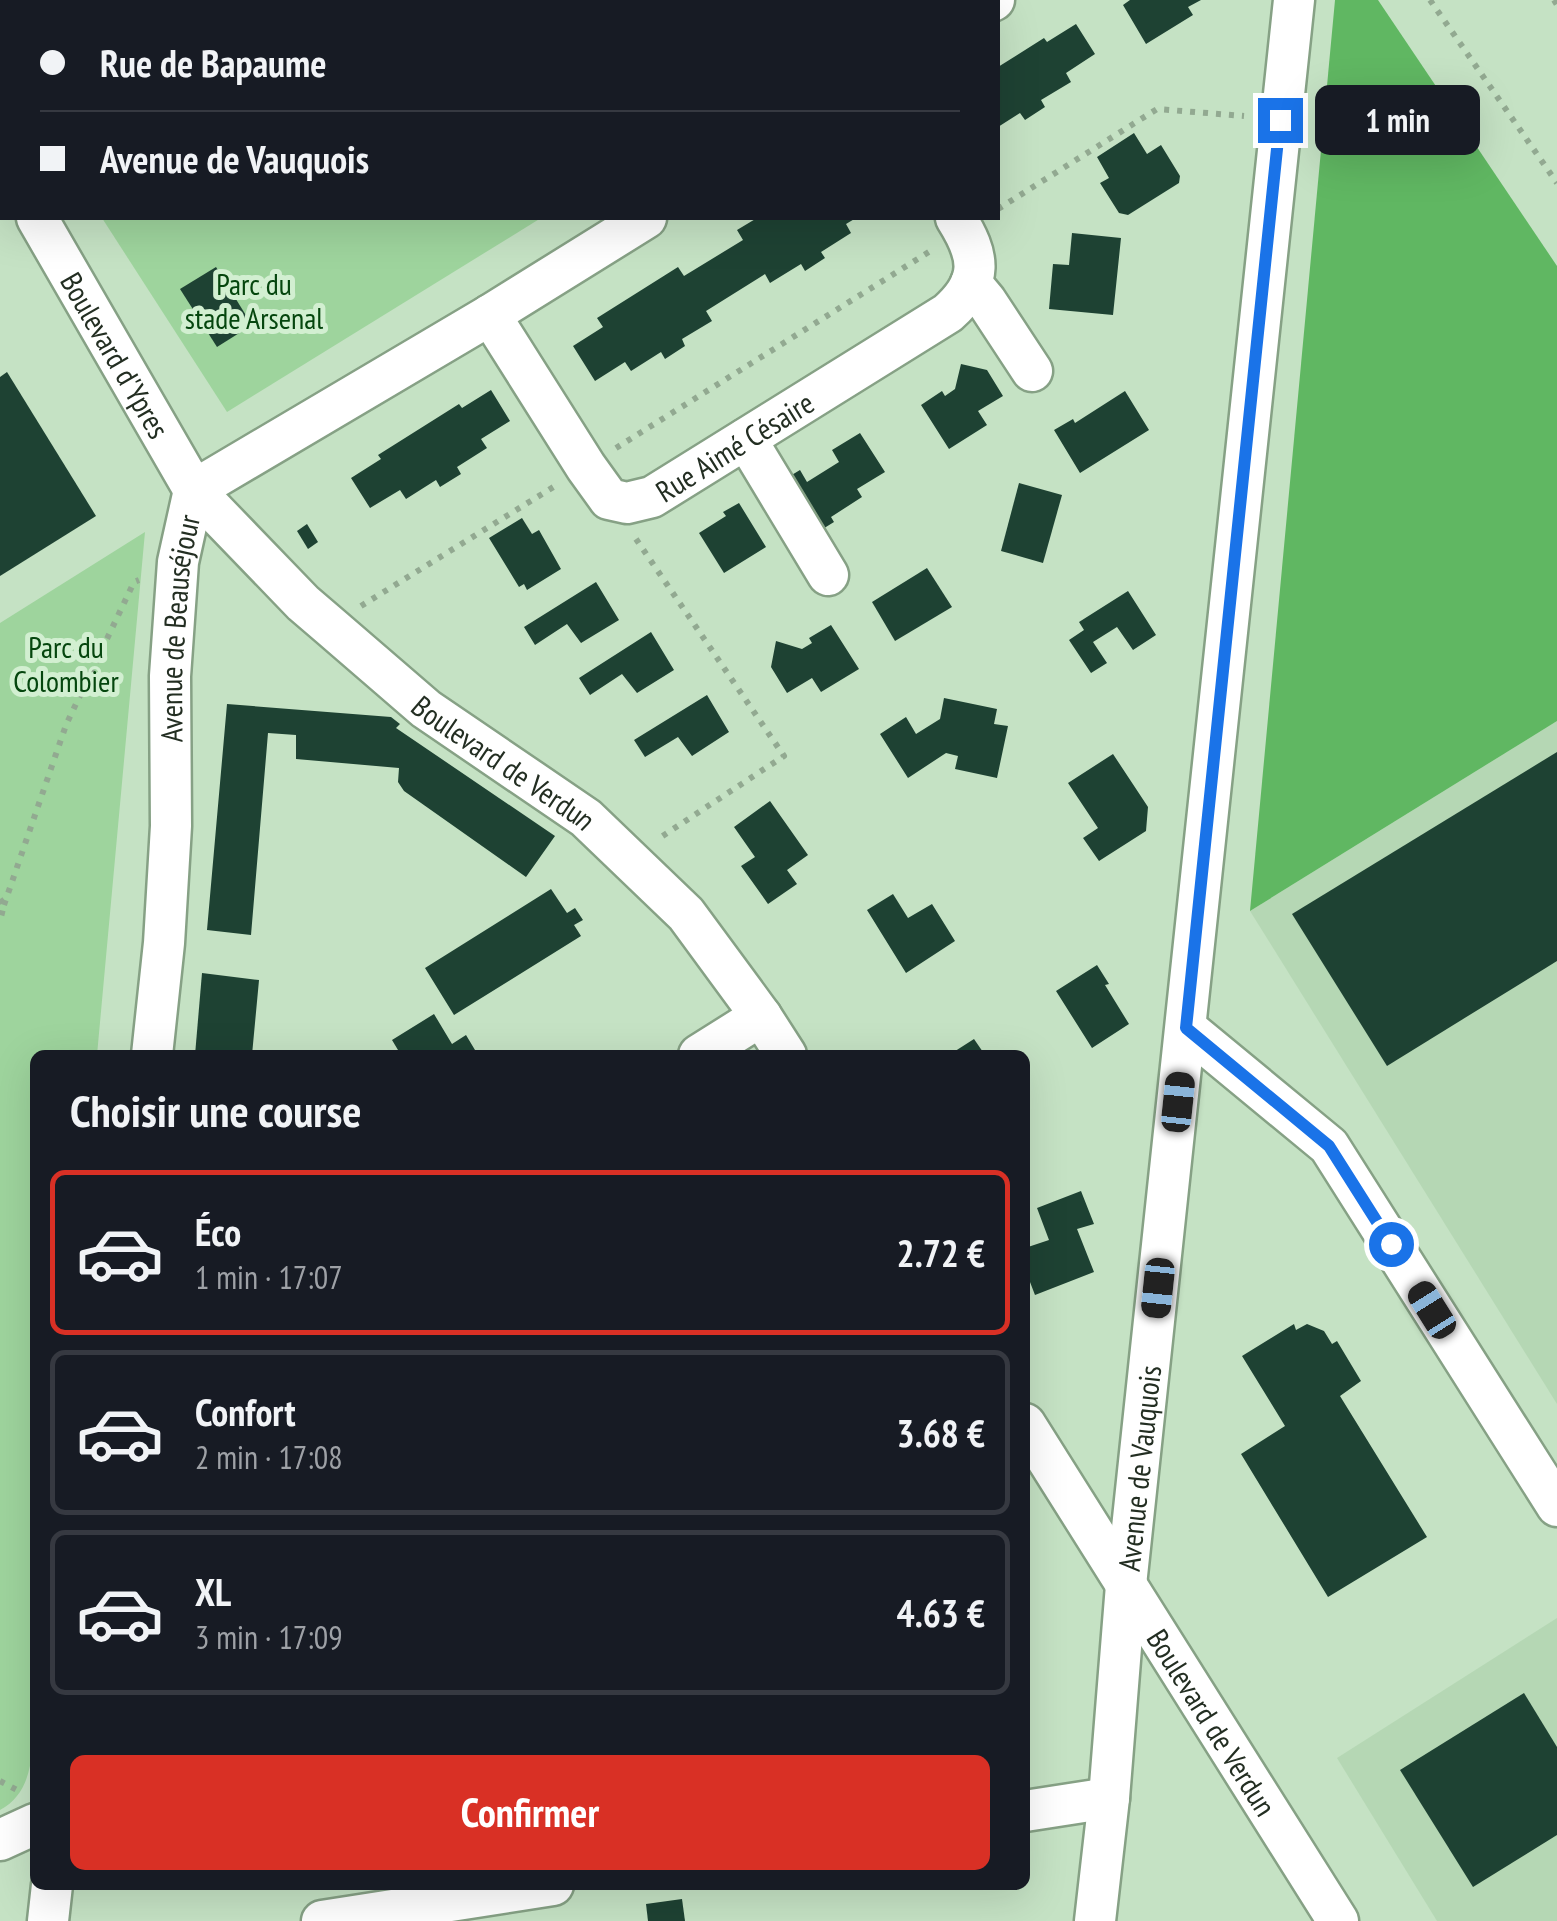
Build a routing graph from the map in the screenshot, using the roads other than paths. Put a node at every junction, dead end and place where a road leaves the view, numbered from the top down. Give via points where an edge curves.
1 (1294, 0) edge
2 (38, 220) edge
3 (643, 220) edge
4 (973, 220) edge
5 (971, 283) junction
6 (490, 315) junction
7 (1032, 370) dead end
8 (746, 439) junction
9 (194, 490) junction
10 (828, 576) dead end
11 (761, 1016) junction
12 (1186, 1028) junction
13 (153, 1050) edge
14 (707, 1050) edge
15 (783, 1050) edge
16 (1030, 1432) edge
17 (1557, 1506) edge
18 (1126, 1585) junction
19 (1109, 1798) junction
20 (1030, 1811) edge
21 (30, 1826) edge
22 (0, 1840) edge
23 (51, 1890) edge
24 (521, 1890) edge
25 (48, 1921) edge
26 (322, 1921) edge
27 (1095, 1921) edge
28 (1338, 1921) edge

1 - 12 street, Avenue de Vauquois
2 - 9 street, Boulevard d'Ypres
3 - 6 street, Avenue de Beauséjour
4 - 5 street
5 - 7 street
5 - 8 street, Rue Aimé Césaire via 948,313
6 - 8 street, Rue Aimé Césaire via 597,483 627,503 652,496
6 - 9 street, Avenue de Beauséjour
8 - 10 street
9 - 11 street, Boulevard de Verdun via 303,603 426,708 586,818 686,914
9 - 13 street, Avenue de Beauséjour via 178,562 171,826
11 - 14 street
11 - 15 street, Boulevard de Verdun
12 - 17 street via 1329,1146
12 - 18 street, Avenue de Vauquois
16 - 18 street, Boulevard de Verdun
18 - 19 street, Avenue de Vauquois
18 - 28 street, Boulevard de Verdun
19 - 20 street
19 - 27 street, Avenue de Vauquois
21 - 22 street
23 - 25 street
24 - 26 street

